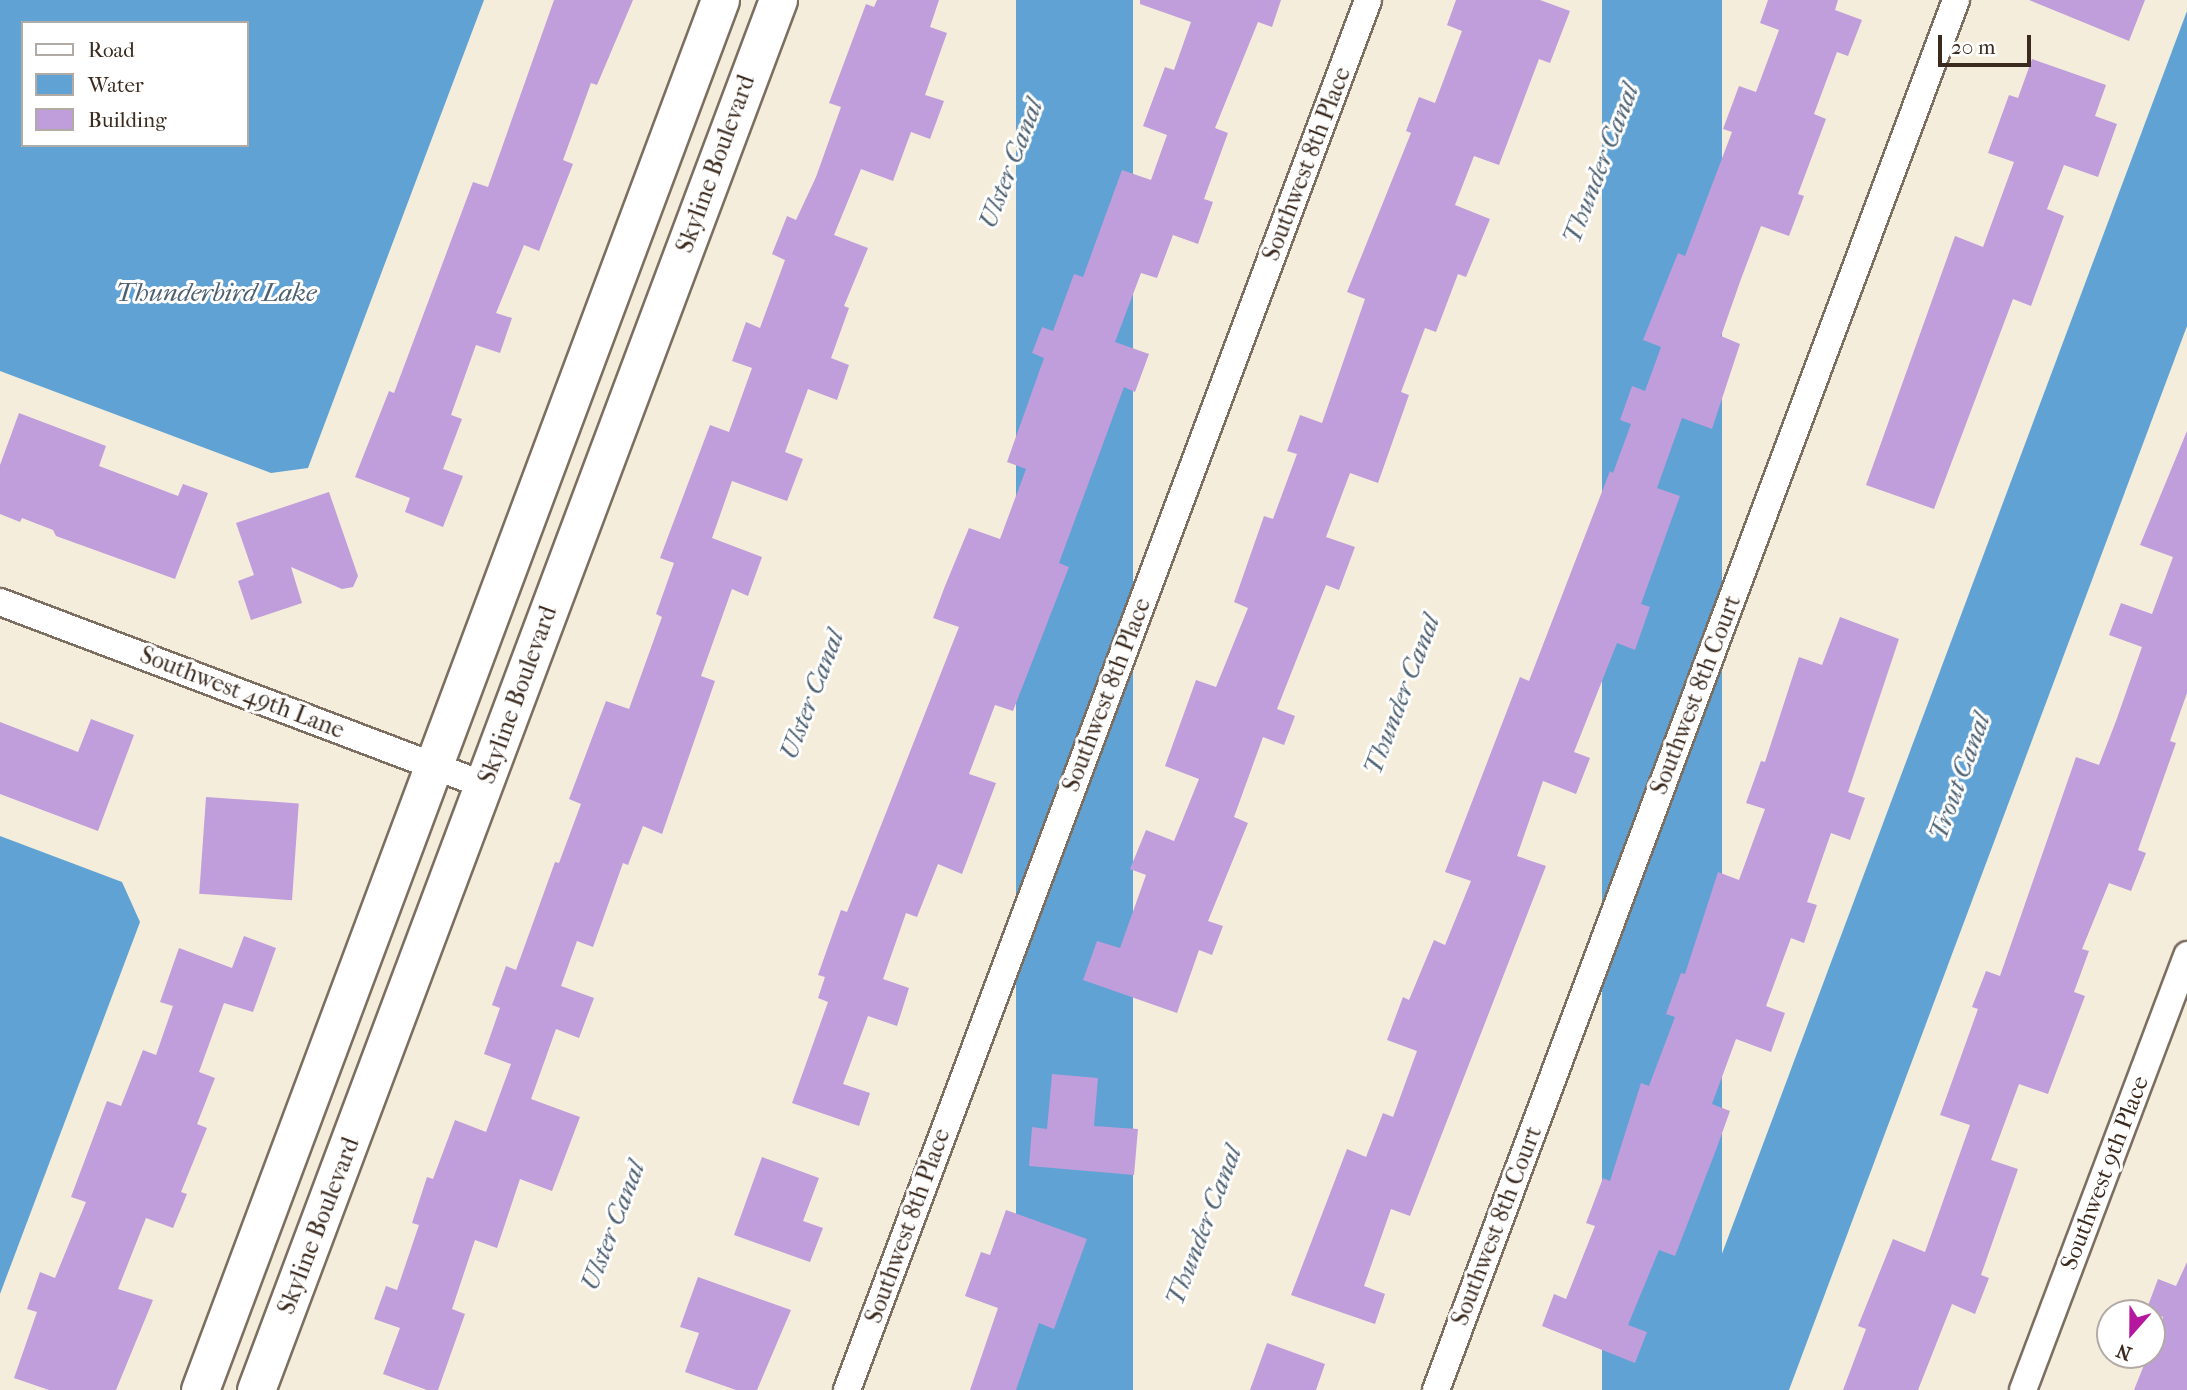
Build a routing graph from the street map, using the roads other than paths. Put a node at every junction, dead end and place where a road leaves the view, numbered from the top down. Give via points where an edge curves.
1 (720, 0) edge
2 (778, 0) edge
3 (1368, 0) edge
4 (1956, 0) edge
5 (0, 602) edge
6 (434, 766) junction
7 (484, 785) junction
8 (2187, 956) edge
9 (200, 1390) edge
10 (256, 1390) edge
11 (847, 1390) edge
12 (1436, 1390) edge
13 (2023, 1390) edge

1 - 6 street
2 - 7 street, Skyline Boulevard
3 - 11 street, Southwest 8th Place
4 - 12 street, Southwest 8th Court
5 - 6 street, Southwest 49th Lane
6 - 7 street, Southwest 49th Lane
6 - 9 street
7 - 10 street, Skyline Boulevard
8 - 13 street, Southwest 9th Place

